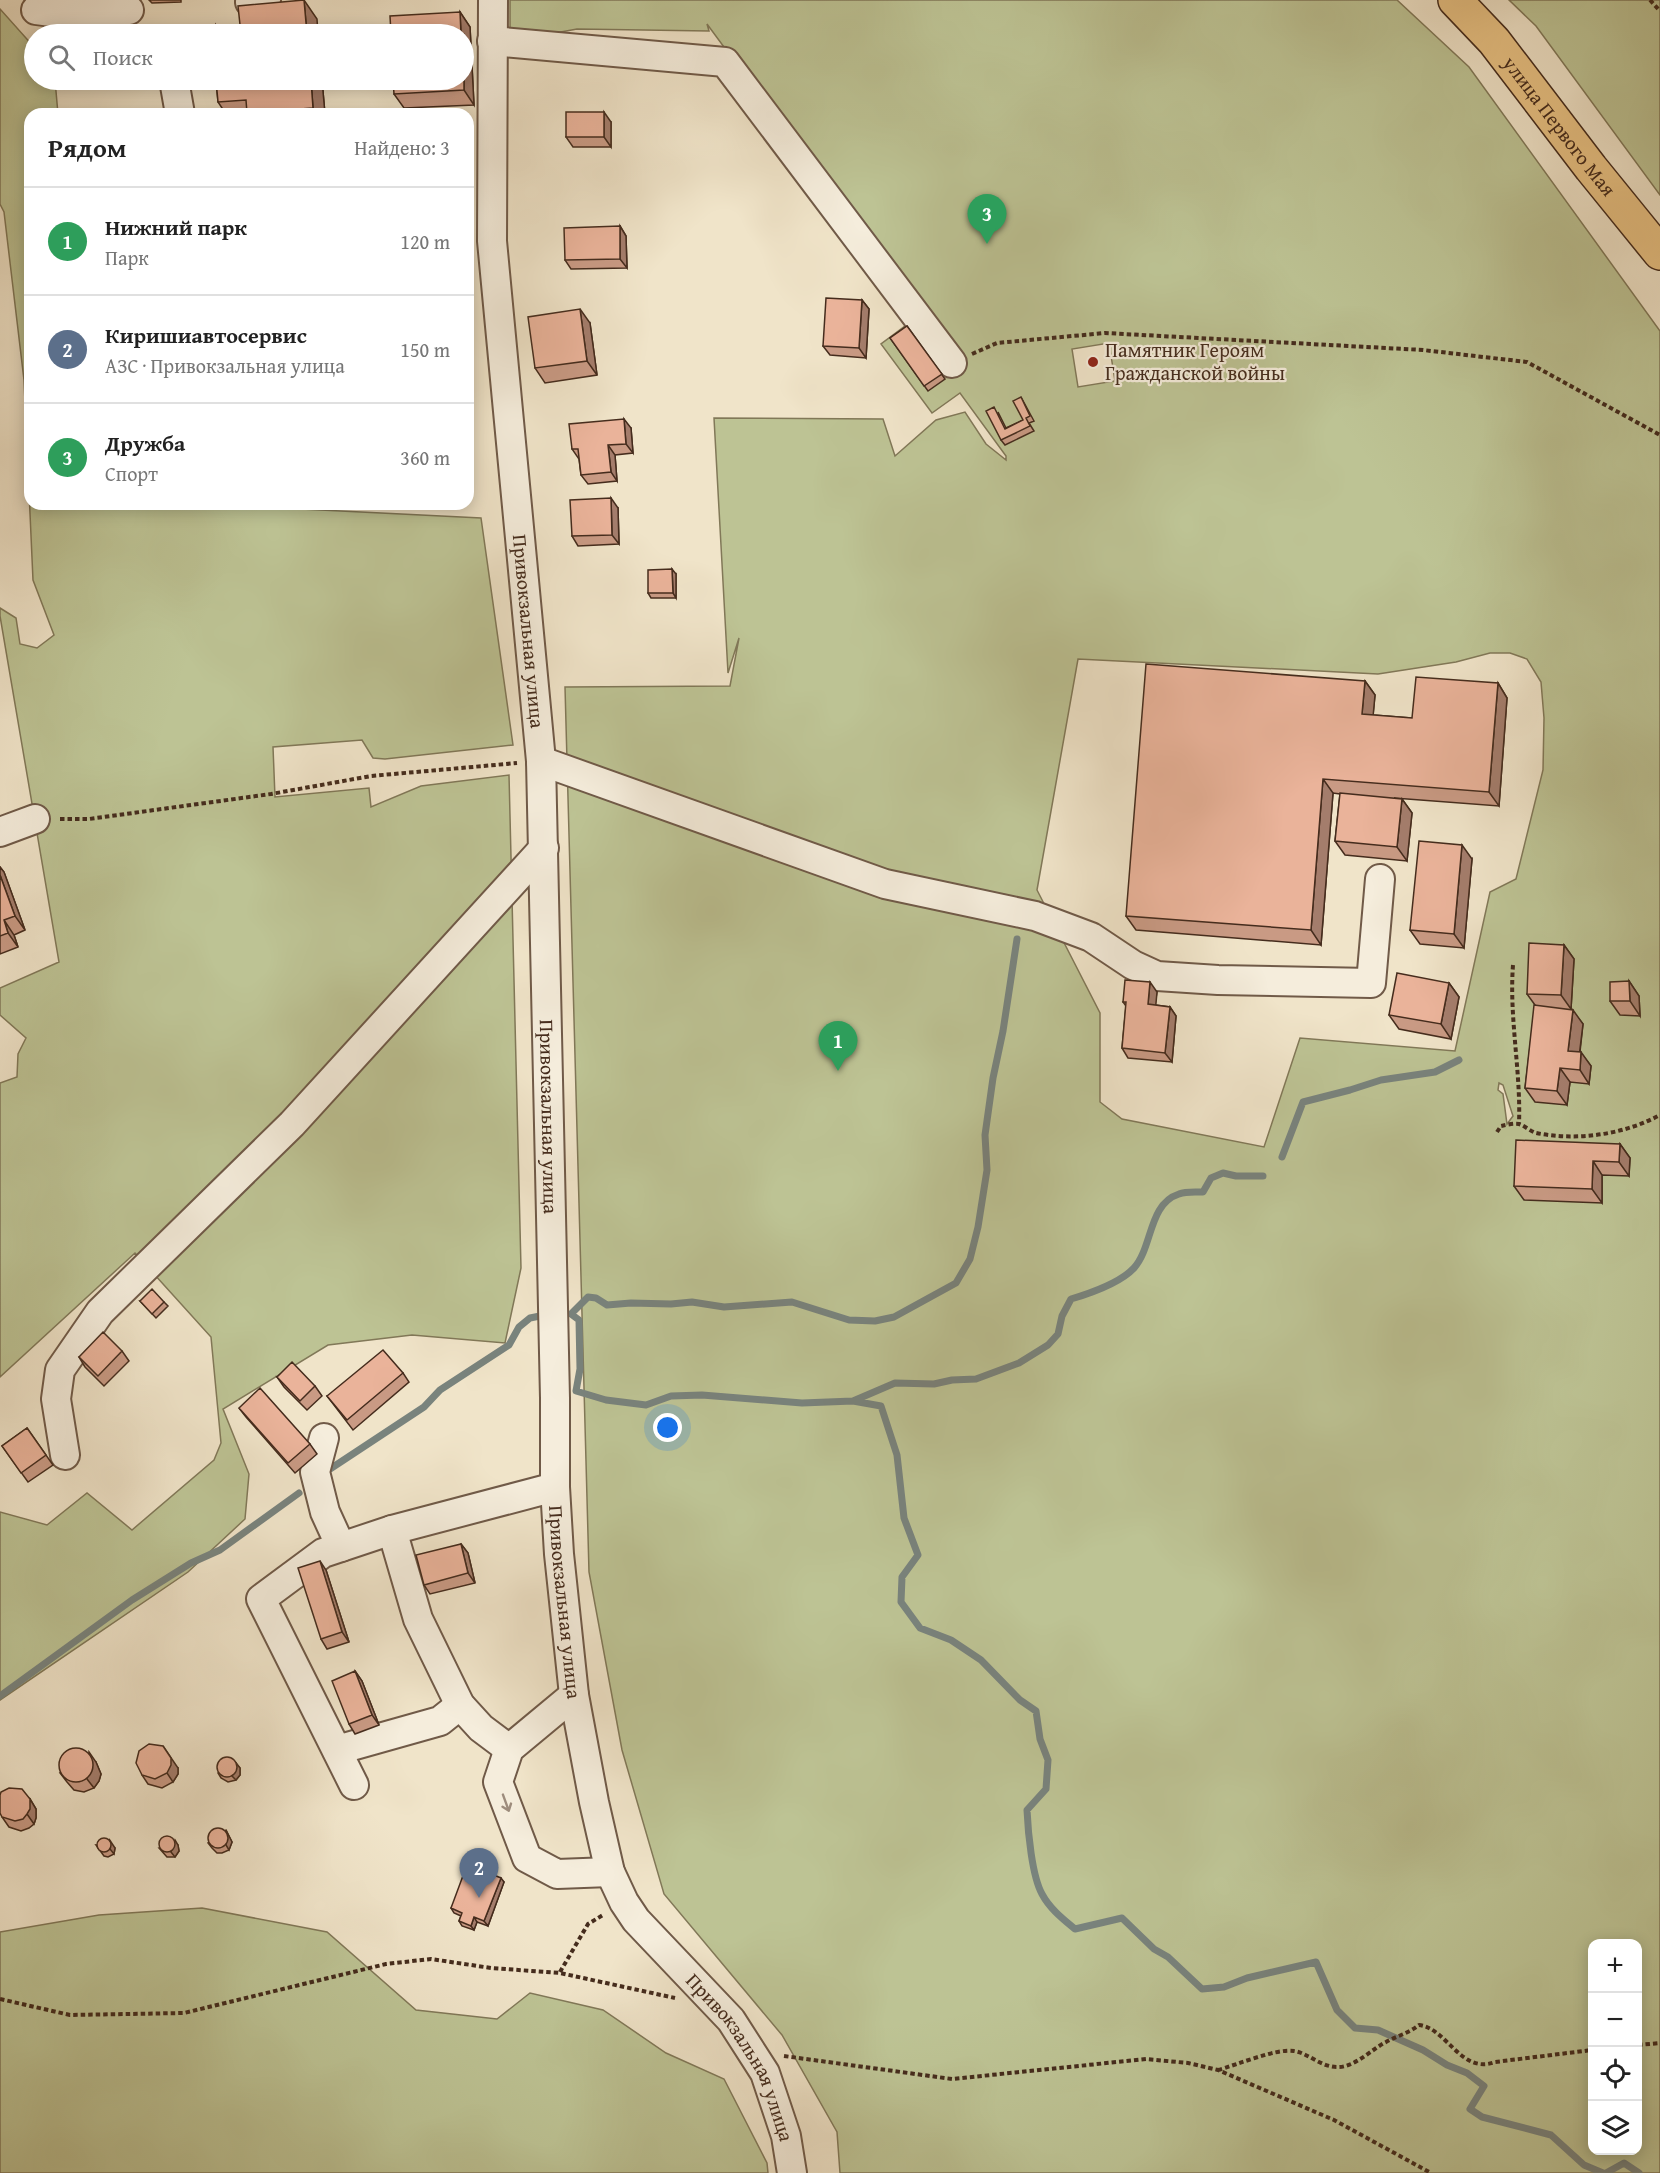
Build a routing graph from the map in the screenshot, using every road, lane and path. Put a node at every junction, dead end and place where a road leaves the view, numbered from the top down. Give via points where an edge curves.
1 (493, 0) edge
2 (1455, 0) edge
3 (1650, 0) edge
4 (129, 10) dead end
5 (1660, 10) edge
6 (39, 15) edge
7 (492, 41) junction
8 (176, 90) edge
9 (179, 108) edge
10 (1660, 253) edge
11 (952, 363) joint
12 (1660, 435) edge
13 (541, 761) junction
14 (35, 819) joint
15 (0, 832) edge
16 (543, 848) junction
17 (1380, 879) dead end
18 (1513, 965) dead end
19 (1660, 1115) edge
20 (1519, 1124) junction
21 (1497, 1132) dead end
22 (324, 1438) dead end
23 (65, 1455) dead end
24 (555, 1487) junction
25 (392, 1530) junction
26 (340, 1547) junction
27 (574, 1695) junction
28 (460, 1705) junction
29 (509, 1749) junction
30 (337, 1750) junction
31 (354, 1785) dead end
32 (610, 1872) junction
33 (624, 1902) junction
34 (560, 1972) junction
35 (0, 1999) edge
36 (686, 2000) dead end
37 (1660, 2043) edge
38 (1642, 2045) edge
39 (776, 2050) dead end
40 (1588, 2051) edge
41 (1218, 2070) junction
42 (792, 2173) edge
43 (1431, 2173) edge

1 - 7 street, Привокзальная улица
2 - 10 main road, улица Первого Мая via 1494,42
3 - 5 path
4 - 6 street
7 - 11 street via 725,62
7 - 13 street, Привокзальная улица via 492,241
8 - 9 street
11 - 12 path via 997,342 1105,333 1423,350 1527,362
13 - 14 path via 371,776 89,819
13 - 16 street, Привокзальная улица
13 - 17 street via 885,884 1035,916 1090,937 1157,976 1371,983
14 - 15 street
16 - 23 street via 292,1124 100,1312 60,1370 56,1399
16 - 24 street, Привокзальная улица
18 - 20 path via 1511,992
19 - 20 path via 1600,1134 1562,1136 1533,1132
20 - 21 path via 1501,1126
22 - 26 street via 315,1472 325,1512
24 - 25 street
24 - 27 street, Привокзальная улица
25 - 26 street
25 - 28 street via 418,1619
26 - 30 street via 323,1553 261,1599
27 - 29 street
27 - 32 street, Привокзальная улица
28 - 29 street
28 - 30 street via 440,1721
29 -> 32 street via 498,1782 527,1858 557,1874
30 - 31 street
32 - 33 street, Привокзальная улица
33 - 34 path via 588,1924
33 - 42 street, Привокзальная улица via 636,1920 731,2020 765,2073 786,2136
34 - 35 path via 431,1959 386,1964 184,2013 69,2015
34 - 36 path
37 - 38 path
39 - 41 path via 785,2056 952,2079 1146,2059
40 - 41 path via 1486,2066 1473,2063 1432,2030 1419,2025 1350,2064 1337,2067 1294,2051 1275,2052
41 - 43 path via 1334,2120

